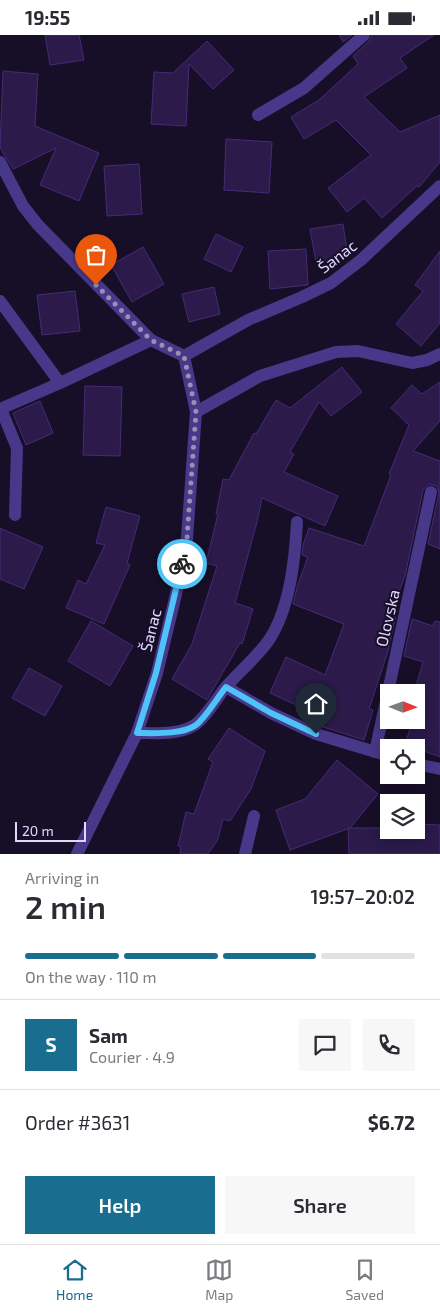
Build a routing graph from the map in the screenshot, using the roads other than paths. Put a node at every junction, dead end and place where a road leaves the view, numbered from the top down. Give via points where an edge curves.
1 (364, 35) edge
2 (258, 115) dead end
3 (0, 162) edge
4 (440, 186) edge
5 (0, 301) edge
6 (151, 340) junction
7 (440, 354) edge
8 (184, 356) junction
9 (60, 383) junction
10 (0, 409) edge
11 (196, 412) junction
12 (431, 492) dead end
13 (15, 515) dead end
14 (297, 522) dead end
15 (226, 687) junction
16 (137, 733) junction
17 (375, 752) junction
18 (380, 753) edge
19 (425, 766) edge
20 (440, 769) edge
21 (254, 816) dead end
22 (77, 854) edge
23 (245, 854) edge

1 - 2 street via 304,88
3 - 6 street via 23,206 38,225
4 - 8 street, Šanac via 361,260 331,283 248,320
5 - 9 street
6 - 8 street
6 - 9 street
7 - 11 street via 412,363 358,351 336,352 260,376
8 - 11 street, Šanac
9 - 10 street
10 - 13 street via 17,448
11 - 16 street, Šanac via 187,538 156,673
12 - 17 street, Olovska
14 - 15 street via 295,557 284,607 269,640
15 - 16 street via 196,725 185,730
15 - 17 street via 316,734
16 - 22 street, Šanac
17 - 18 street
19 - 20 street
21 - 23 street

